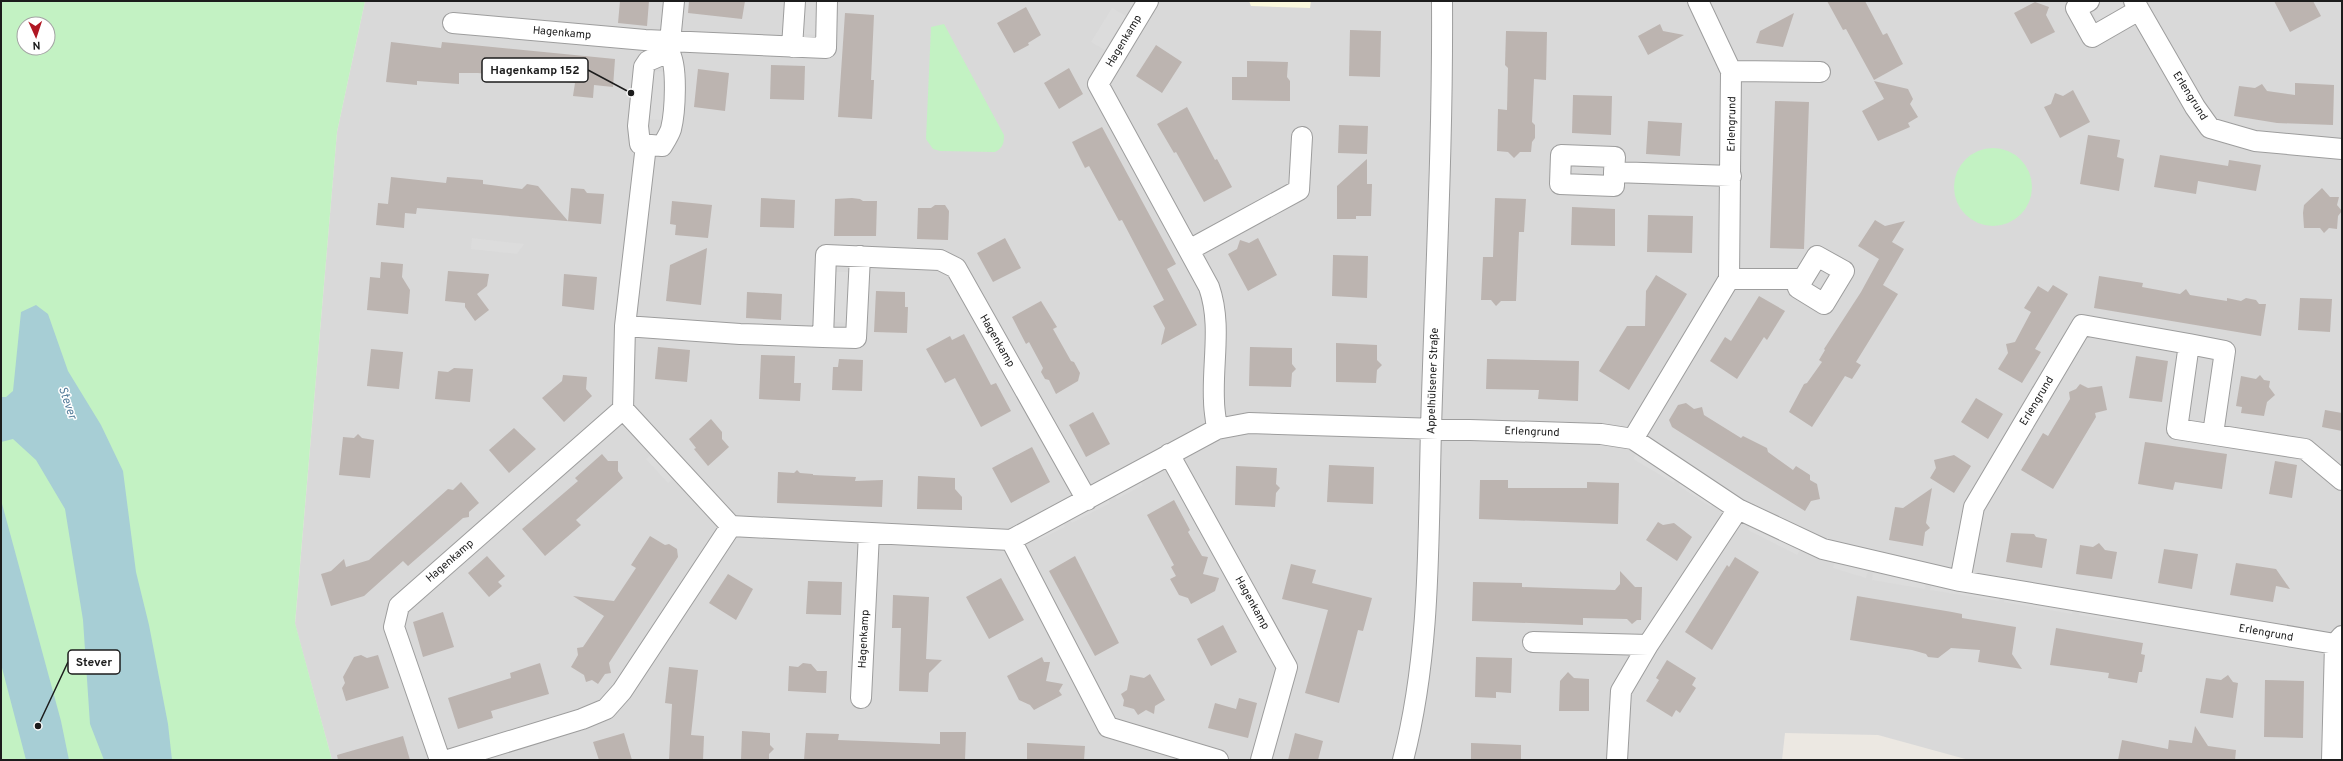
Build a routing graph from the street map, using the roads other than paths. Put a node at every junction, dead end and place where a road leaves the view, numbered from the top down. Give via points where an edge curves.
1 (674, 1) edge
2 (795, 1) edge
3 (827, 1) edge
4 (1148, 1) edge
5 (1442, 1) edge
6 (1698, 1) edge
7 (2079, 3) edge
8 (2137, 6) edge
9 (453, 23) dead end
10 (670, 47) junction
11 (792, 47) junction
12 (1732, 71) junction
13 (1820, 72) dead end
14 (1302, 137) dead end
15 (646, 145) junction
16 (2342, 149) edge
17 (1614, 172) dead end
18 (1731, 176) junction
19 (1189, 250) junction
20 (860, 256) junction
21 (1730, 278) junction
22 (1803, 279) dead end
23 (625, 326) junction
24 (823, 337) junction
25 (2189, 344) junction
26 (623, 409) junction
27 (1217, 429) junction
28 (1431, 429) junction
29 (2213, 434) junction
30 (1633, 439) junction
31 (1169, 454) junction
32 (2342, 480) edge
33 (1087, 500) junction
34 (1738, 508) junction
35 (731, 526) junction
36 (869, 533) junction
37 (1011, 540) junction
38 (1960, 581) junction
39 (2338, 640) edge
40 (1533, 642) dead end
41 (1648, 645) junction
42 (861, 698) dead end
43 (440, 760) edge
44 (448, 760) edge
45 (1218, 760) edge
46 (1261, 760) edge
47 (1404, 760) edge
48 (1617, 760) edge
49 (2332, 760) edge

1 - 10 street
2 - 11 street
3 - 11 street, Hagenkamp via 826,48
4 - 19 street, Hagenkamp via 1098,84
5 - 28 street, Appelhülsener Straße via 1443,51
6 - 12 street, Erlengrund
7 - 8 street, Erlengrund via 2092,37
8 - 16 street, Erlengrund via 2194,107 2210,128 2255,141
9 - 10 street, Hagenkamp
10 - 11 street, Hagenkamp
10 - 15 street, Hagenkamp via 648,61 644,67 638,126 640,144
10 - 15 street via 676,70 671,129 662,146
12 - 13 street
12 - 18 street, Erlengrund
14 - 19 street via 1299,190
15 - 23 street
17 - 18 street
18 - 21 street, Erlengrund
19 - 27 street, Hagenkamp via 1214,302 1214,401
20 - 24 street via 856,338
20 - 24 street, Hagenkamp via 826,255
20 - 33 street, Hagenkamp via 940,260 956,268
21 - 22 street
21 - 30 street
23 - 24 street
23 - 26 street
25 - 29 street, Erlengrund via 2225,351
25 - 29 street via 2177,429
25 - 38 street, Erlengrund via 2082,325 1974,507
26 - 35 street
26 - 43 street, Hagenkamp via 399,606 394,627
27 - 28 street via 1249,423
27 - 31 street
28 - 30 street, Erlengrund via 1601,434
28 - 47 street, Appelhülsener Straße via 1428,554 1421,674
29 - 32 street via 2304,449
30 - 34 street, Erlengrund
31 - 33 street
31 - 46 street, Hagenkamp via 1287,667
33 - 37 street
34 - 38 street, Erlengrund via 1823,549
34 - 41 street
35 - 36 street
35 - 44 street via 622,691 606,709 582,719
36 - 37 street
36 - 42 street, Hagenkamp
37 - 45 street via 1108,727
38 - 39 street, Erlengrund
39 - 49 street, Erlengrund
40 - 41 street
41 - 48 street via 1621,691

